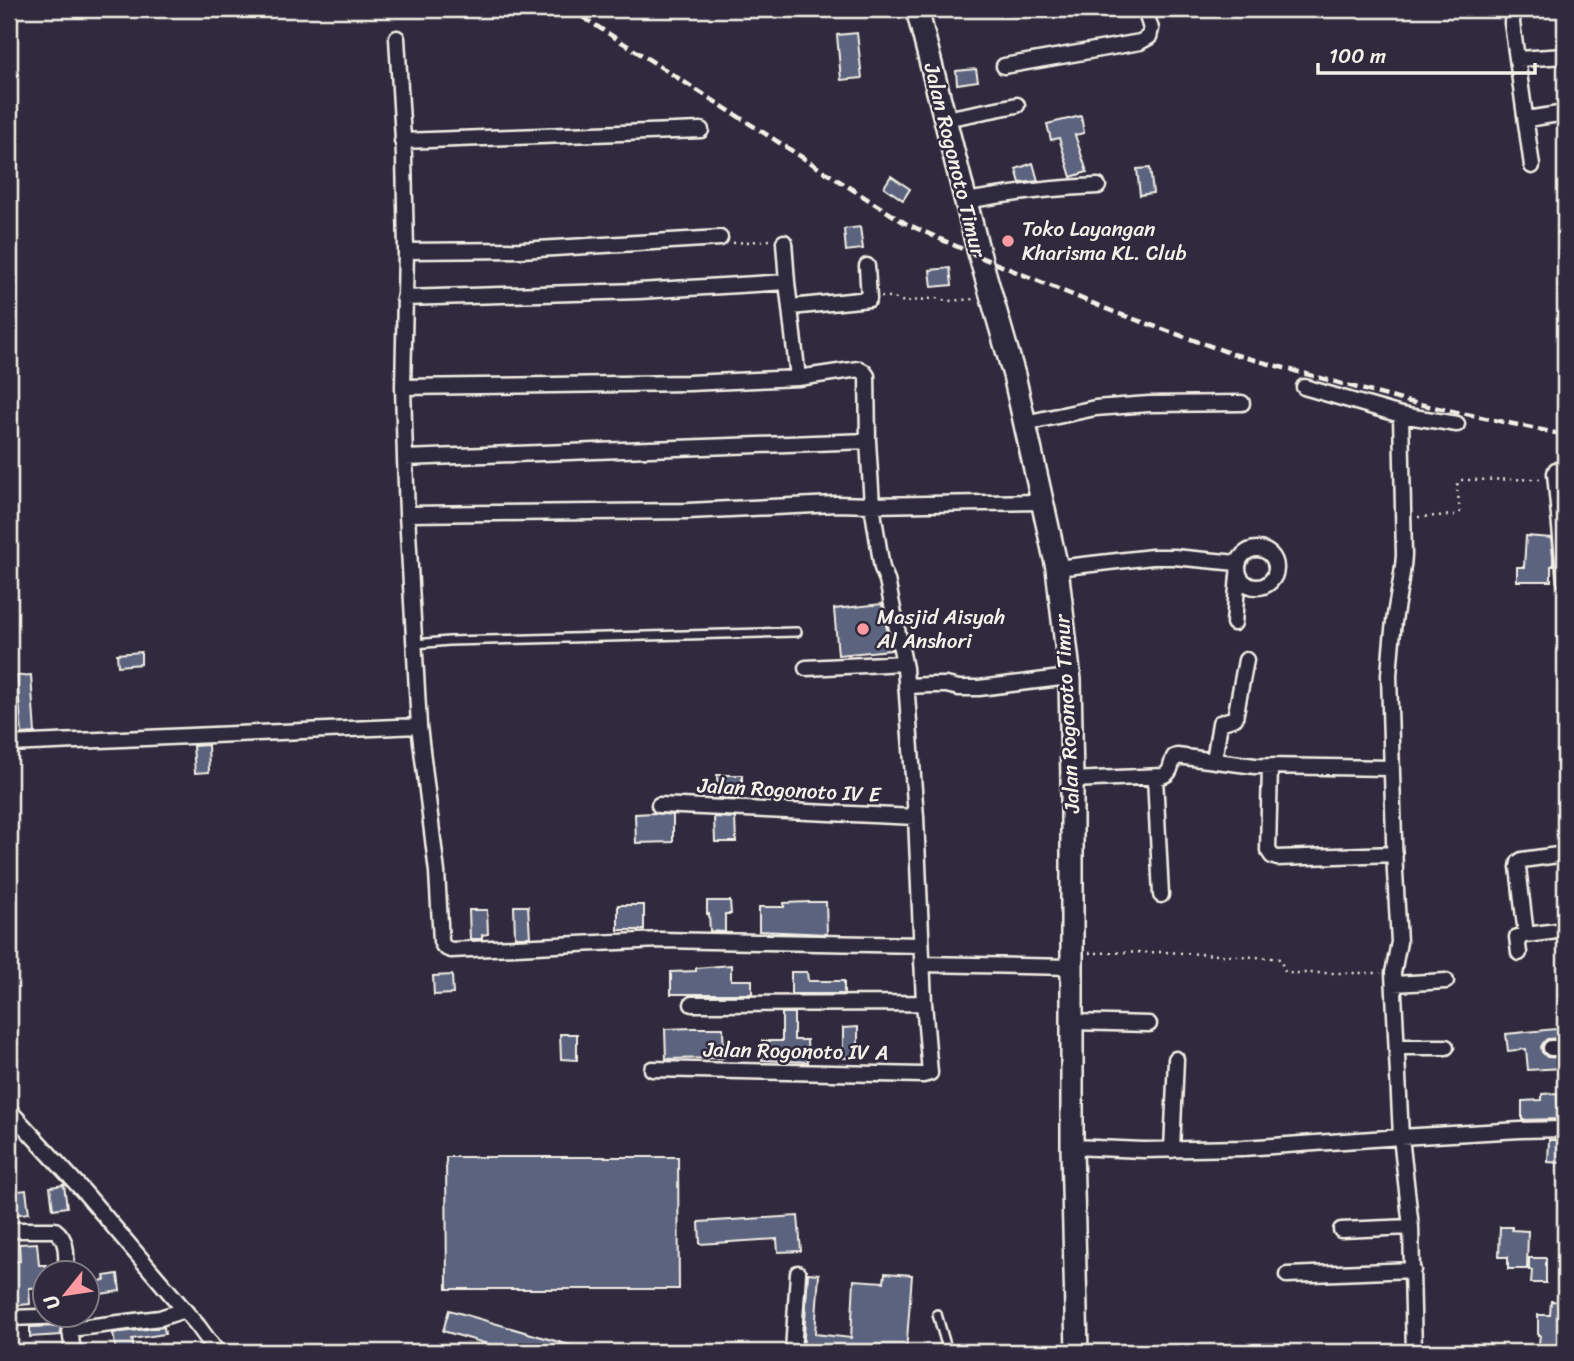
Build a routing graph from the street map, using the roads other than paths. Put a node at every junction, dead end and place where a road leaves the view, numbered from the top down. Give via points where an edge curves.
1 (917, 9) edge
2 (1145, 9) edge
3 (1513, 9) edge
4 (397, 38) dead end
5 (1565, 57) edge
6 (1518, 59) junction
7 (1004, 66) dead end
8 (1017, 105) dead end
9 (1565, 113) edge
10 (945, 119) junction
11 (1527, 119) junction
12 (701, 130) dead end
13 (402, 141) junction
14 (1532, 166) dead end
15 (1098, 187) dead end
16 (965, 201) junction
17 (720, 239) road end
18 (784, 242) road end
19 (406, 251) junction
20 (867, 266) dead end
21 (787, 282) junction
22 (404, 298) junction
23 (791, 307) junction
24 (798, 379) junction
25 (403, 387) junction
26 (1304, 387) dead end
27 (1242, 403) dead end
28 (1401, 415) junction
29 (1025, 423) junction
30 (1457, 424) dead end
31 (868, 441) junction
32 (405, 458) junction
33 (1560, 473) edge
34 (1044, 502) junction
35 (872, 505) junction
36 (407, 514) junction
37 (1057, 568) junction
38 (1565, 581) edge
39 (1234, 623) dead end
40 (797, 632) dead end
41 (414, 644) junction
42 (1246, 660) dead end
43 (904, 663) junction
44 (806, 668) dead end
45 (1069, 677) junction
46 (906, 686) junction
47 (419, 726) junction
48 (9, 744) edge
49 (1214, 761) junction
50 (1270, 767) junction
51 (1392, 768) junction
52 (1155, 777) junction
53 (1072, 780) junction
54 (659, 805) dead end
55 (916, 817) junction
56 (1395, 854) junction
57 (1565, 854) edge
58 (1161, 895) dead end
59 (1565, 930) edge
60 (1526, 935) junction
61 (921, 945) junction
62 (1519, 953) dead end
63 (1072, 960) junction
64 (922, 964) junction
65 (1394, 978) junction
66 (1446, 981) dead end
67 (924, 1003) junction
68 (692, 1004) dead end
69 (1072, 1022) junction
70 (1149, 1024) dead end
71 (1446, 1046) dead end
72 (1397, 1047) junction
73 (1176, 1059) dead end
74 (652, 1069) dead end
75 (9, 1110) edge
76 (1565, 1129) edge
77 (1401, 1137) junction
78 (1072, 1147) junction
79 (1172, 1150) junction
80 (1411, 1227) junction
81 (9, 1230) edge
82 (1341, 1230) dead end
83 (66, 1260) edge
84 (1413, 1270) junction
85 (798, 1273) dead end
86 (1287, 1275) dead end
87 (184, 1310) junction
88 (937, 1314) dead end
89 (9, 1318) edge
90 (32, 1319) edge
91 (102, 1319) edge
92 (70, 1330) edge
93 (73, 1352) edge
94 (217, 1352) edge
95 (793, 1352) edge
96 (948, 1352) edge
97 (1077, 1352) edge
98 (1414, 1352) edge

1 - 10 main road, Jalan Rogonoto Timur
2 - 7 street via 1151,29 1149,37 1140,42
3 - 6 street
4 - 13 street
5 - 6 street
6 - 11 street
8 - 10 street
9 - 11 street
10 - 16 main road, Jalan Rogonoto Timur
11 - 14 street
12 - 13 street
13 - 19 street
15 - 16 street
16 - 29 main road, Jalan Rogonoto Timur
17 - 19 street
18 - 21 street
19 - 22 street
20 - 23 street via 869,299
21 - 22 street
21 - 23 street
22 - 25 street
23 - 24 street
24 - 25 street
24 - 31 street via 859,369 864,372
25 - 32 street
26 - 28 street
27 - 29 street via 1095,408
28 - 30 street
28 - 51 street via 1403,576 1391,643
29 - 34 main road, Jalan Rogonoto Timur
31 - 32 street
31 - 35 street
32 - 36 street
33 - 38 street
34 - 35 street
34 - 37 main road, Jalan Rogonoto Timur
35 - 36 street
35 - 43 street
36 - 41 street
37 - 39 street via 1174,557 1238,569
37 - 45 main road, Jalan Rogonoto Timur
40 - 41 lane
41 - 47 street
42 - 49 street via 1235,718 1220,723
43 - 44 street
43 - 46 street
45 - 46 street via 979,688
45 - 53 main road, Jalan Rogonoto Timur
46 - 55 street
47 - 48 street
47 - 61 street via 441,941 447,949 660,940
49 - 50 street
49 - 52 street via 1177,755 1167,775
50 - 51 street
50 - 56 street via 1268,850 1272,856
51 - 56 street
52 - 53 street
52 - 58 street
53 - 63 main road, Jalan Rogonoto Timur
54 - 55 street, Jalan Rogonoto IV E
55 - 61 street
56 - 65 street via 1399,942
57 - 60 street via 1518,862
59 - 60 street
60 - 62 street via 1517,937
61 - 64 street
63 - 64 street
63 - 69 main road, Jalan Rogonoto Timur
64 - 67 street
65 - 66 street
65 - 72 street
67 - 68 street
67 - 74 street, Jalan Rogonoto IV A via 930,1073 923,1075
69 - 70 street
69 - 78 main road, Jalan Rogonoto Timur
71 - 72 street
72 - 77 street
73 - 79 street
75 - 87 street
76 - 77 street
77 - 79 street
77 - 80 street
78 - 79 street
78 - 97 main road, Jalan Rogonoto Timur
80 - 82 street
80 - 84 street
81 - 83 street via 55,1230 65,1243
84 - 86 street
84 - 98 street
85 - 95 street
87 - 91 street via 160,1318
87 - 94 street
88 - 96 lane
89 - 90 street
92 - 93 street

